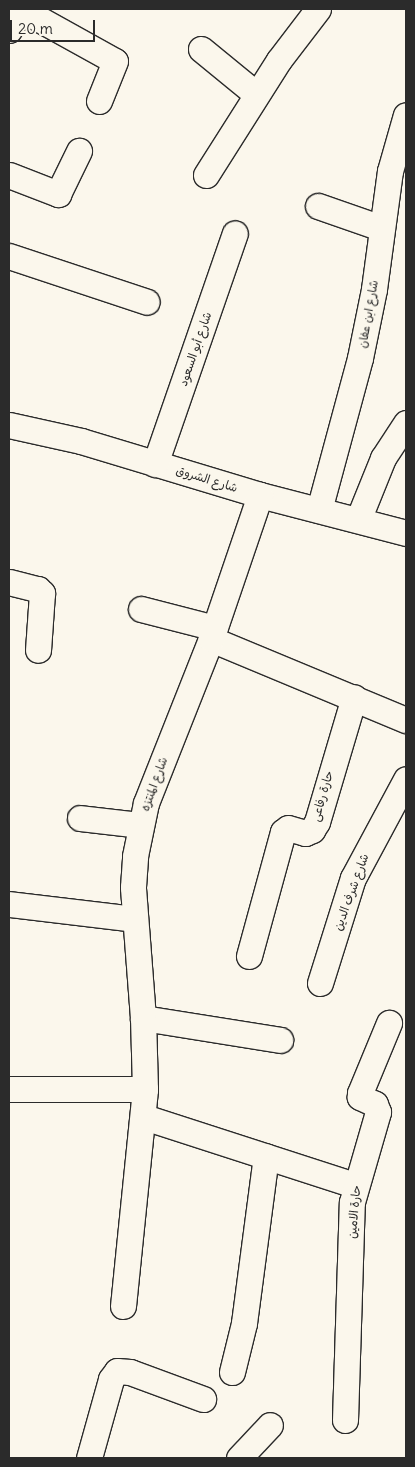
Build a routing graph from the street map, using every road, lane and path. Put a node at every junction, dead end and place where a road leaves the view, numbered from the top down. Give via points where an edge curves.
1 (21, 9) edge
2 (318, 9) edge
3 (9, 30) edge
4 (201, 49) dead end
5 (256, 94) junction
6 (100, 101) dead end
7 (406, 115) edge
8 (79, 151) dead end
9 (9, 175) edge
10 (206, 175) dead end
11 (318, 206) dead end
12 (381, 228) junction
13 (235, 233) dead end
14 (9, 256) edge
15 (147, 302) dead end
16 (406, 423) edge
17 (9, 425) edge
18 (155, 464) junction
19 (260, 495) junction
20 (319, 510) junction
21 (358, 520) junction
22 (406, 533) edge
23 (9, 582) edge
24 (141, 610) dead end
25 (213, 634) junction
26 (38, 650) dead end
27 (354, 697) junction
28 (406, 720) edge
29 (406, 779) edge
30 (80, 818) dead end
31 (140, 825) junction
32 (9, 904) edge
33 (134, 918) junction
34 (250, 956) dead end
35 (320, 983) dead end
36 (143, 1018) junction
37 (389, 1022) dead end
38 (280, 1040) dead end
39 (9, 1088) edge
40 (145, 1089) junction
41 (144, 1117) junction
42 (266, 1156) junction
43 (355, 1185) junction
44 (123, 1306) dead end
45 (232, 1372) dead end
46 (203, 1399) dead end
47 (345, 1420) dead end
48 (270, 1425) dead end
49 (89, 1458) edge
50 (239, 1458) edge

1 - 3 street
1 - 6 street via 115,61
2 - 5 street
4 - 5 street
5 - 10 street
7 - 12 street, شارع ابن عفان via 390,171
8 - 9 street via 58,194
11 - 12 street
12 - 20 street, شارع ابن عفان via 374,289 360,358
13 - 18 street, شارع أبو السعود
14 - 15 street
16 - 21 street via 383,458
17 - 18 street, شارع الشروق via 81,441
18 - 19 street, شارع الشروق
19 - 20 street, شارع الشروق
19 - 25 street, شارع المنتزه
20 - 21 street, شارع الشروق
21 - 22 street, شارع الشروق
23 - 26 street via 38,589 42,594
24 - 25 street
25 - 27 street
25 - 31 street, شارع المنتزه
27 - 28 street
27 - 34 street, حارة رفاعى via 317,822 305,833 288,828 283,832
29 - 35 street, شارع شرف الدين via 357,870
30 - 31 street
31 - 33 street, شارع المنتزه via 133,887
32 - 33 street
33 - 36 street, شارع المنتزه
36 - 38 street
36 - 40 street, شارع المنتزه
37 - 43 street, حارة الامين via 360,1093 360,1097 375,1104 378,1112
39 - 40 street
40 - 41 street, شارع المنتزه
41 - 42 street
41 - 44 street, شارع المنتزه
42 - 43 street
42 - 45 street via 244,1323
43 - 47 street, حارة الامين
46 - 49 street via 130,1372 117,1371 110,1379
48 - 50 street

